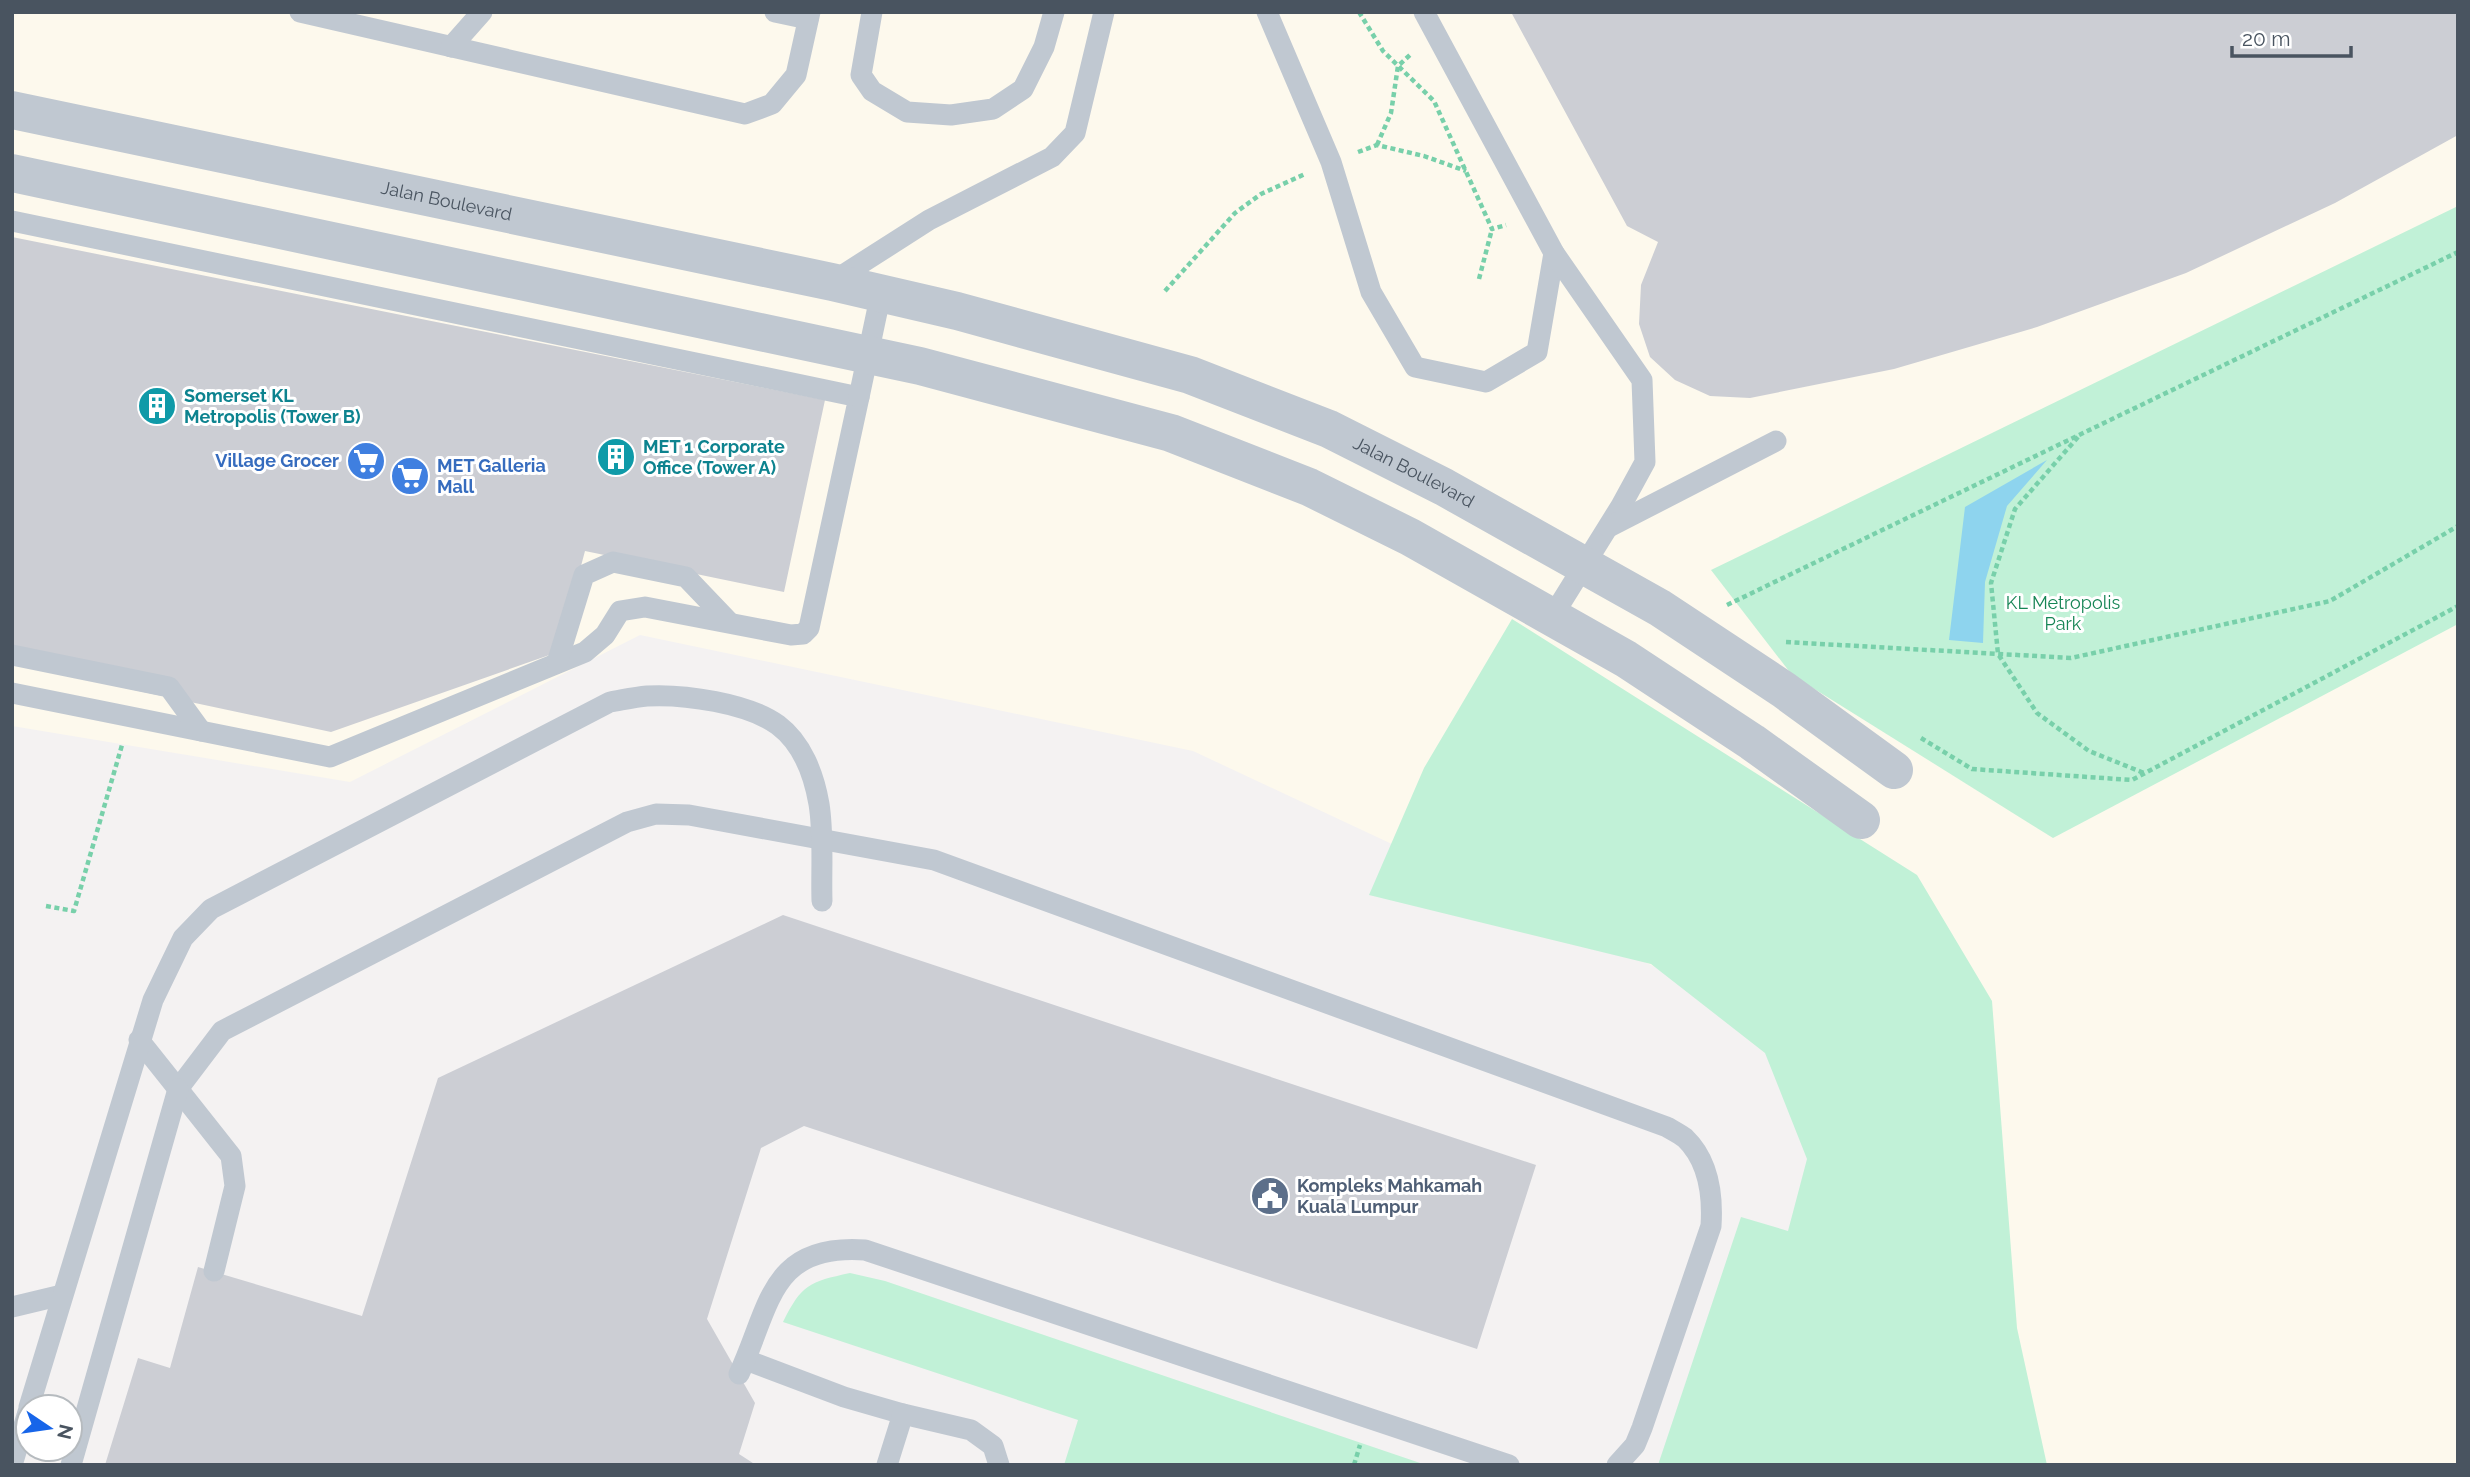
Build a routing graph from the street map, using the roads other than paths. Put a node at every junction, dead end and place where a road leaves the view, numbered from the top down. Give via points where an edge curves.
1 (300, 12) edge
2 (482, 12) edge
3 (775, 12) edge
4 (872, 12) edge
5 (1054, 12) edge
6 (1104, 12) edge
7 (1267, 12) edge
8 (1424, 12) edge
9 (809, 16) edge
10 (451, 47) junction
11 (12, 110) edge
12 (12, 173) edge
13 (12, 221) edge
14 (1554, 253) junction
15 (832, 282) junction
16 (881, 293) junction
17 (868, 355) junction
18 (859, 397) junction
19 (1776, 441) dead end
20 (1608, 528) junction
21 (1584, 564) junction
22 (1552, 617) junction
23 (729, 621) junction
24 (12, 655) edge
25 (552, 666) junction
26 (501, 672) dead end
27 (12, 693) edge
28 (201, 731) junction
29 (1894, 770) dead end
30 (1861, 820) dead end
31 (822, 901) dead end
32 (139, 1040) junction
33 (178, 1089) junction
34 (214, 1271) dead end
35 (62, 1295) junction
36 (12, 1307) edge
37 (34, 1393) edge
38 (903, 1414) junction
39 (71, 1465) edge
40 (887, 1465) edge
41 (999, 1465) edge
42 (1508, 1465) edge
43 (1617, 1465) edge

1 - 10 lane
2 - 10 lane
3 - 9 lane
4 - 5 lane via 862,75 872,91 907,112 951,115 993,109 1023,89 1044,47
6 - 15 lane via 1075,133 1052,157 929,220
7 - 14 lane via 1331,162 1371,292 1415,367 1486,382 1538,352
8 - 14 lane
9 - 10 lane via 796,75 772,104 745,114
11 - 15 street, Jalan Boulevard
12 - 17 street
13 - 18 lane
14 - 20 lane via 1642,380 1645,462
15 - 16 street, Jalan Boulevard
16 - 17 lane
16 - 21 street, Jalan Boulevard via 1190,375 1329,429
17 - 18 lane
17 - 22 street via 1171,433 1309,487 1410,537
18 - 23 lane via 809,628 791,635
19 - 20 lane
20 - 21 lane
21 - 22 lane
21 - 29 street, Jalan Boulevard via 1784,690
22 - 30 street via 1741,734
23 - 25 lane via 645,607 620,611 605,635 585,652
23 - 25 lane via 686,577 613,562 584,575
24 - 28 lane via 169,687
25 - 26 lane
25 - 28 lane via 330,757
27 - 28 lane
31 - 32 lane via 819,805 808,766 795,741 777,724 751,711 685,698 648,696 610,702 211,909 183,938
32 - 33 lane
32 - 35 lane
33 - 34 lane via 231,1156 235,1186
33 - 39 lane
33 - 43 lane via 222,1031 627,822 656,814 689,815 934,860 1667,1126 1685,1138 1706,1172 1713,1199 1711,1226 1642,1428 1635,1445
35 - 36 lane
35 - 37 lane
38 - 40 lane
38 - 41 lane via 971,1430 993,1446
38 - 42 lane via 743,1367 770,1294 783,1275 824,1252 865,1250

